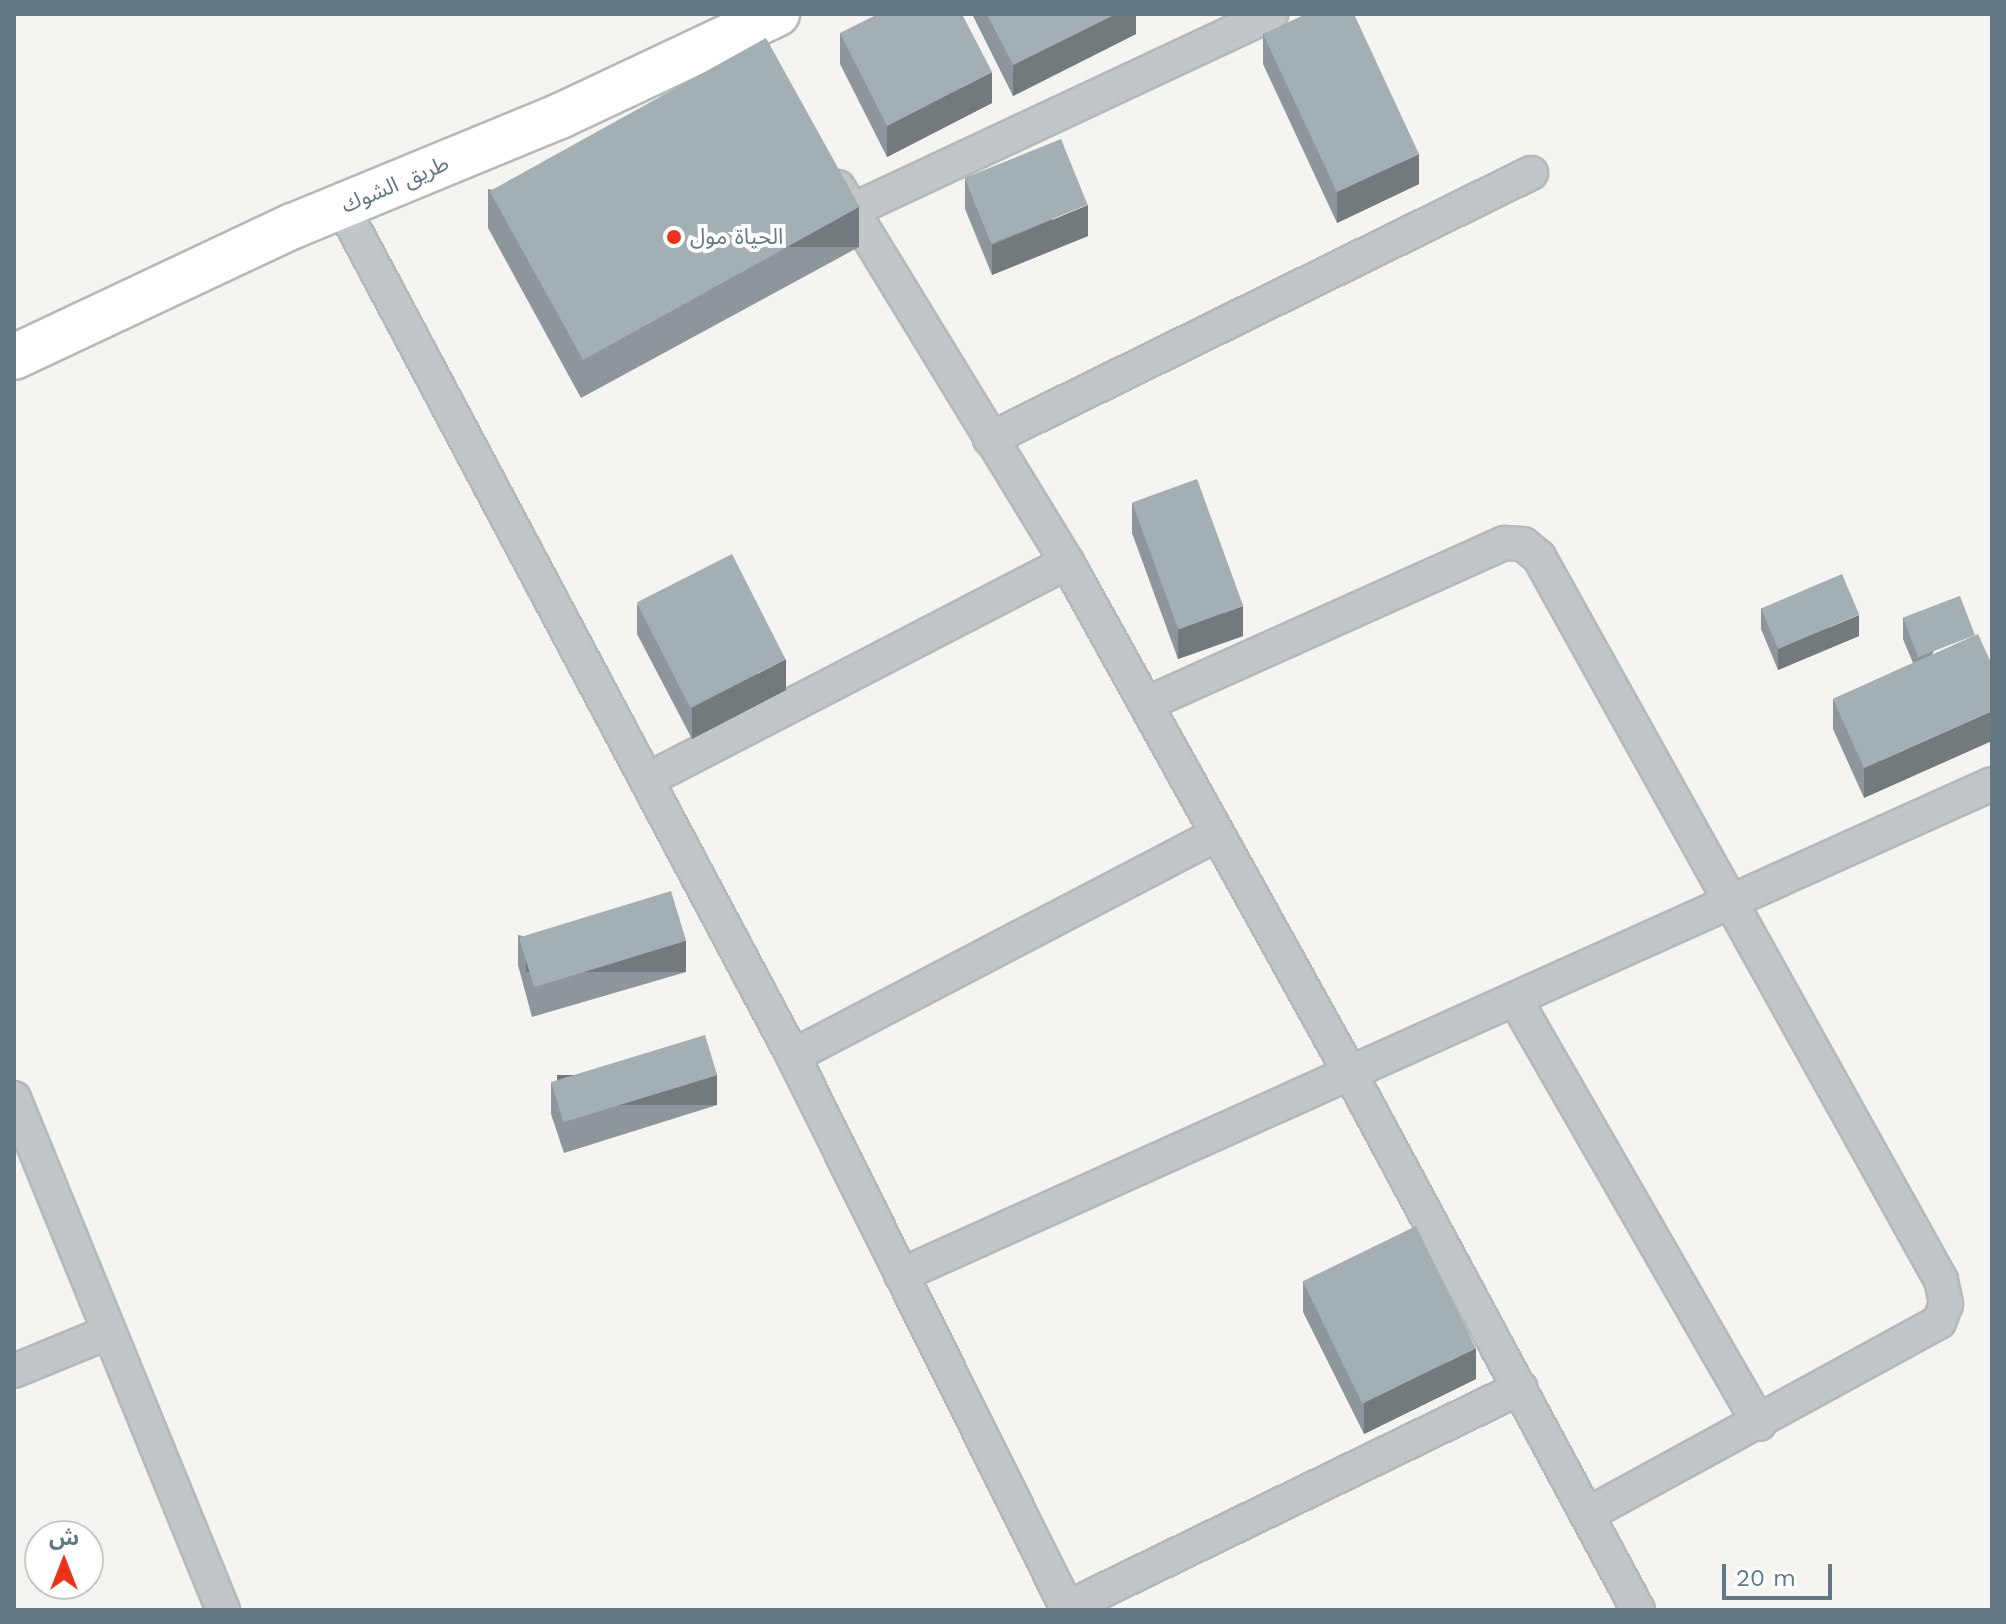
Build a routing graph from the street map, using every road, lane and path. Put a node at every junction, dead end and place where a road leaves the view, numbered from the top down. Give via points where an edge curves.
1 (1271, 14) edge
2 (761, 33) edge
3 (821, 159) edge
4 (1531, 173) dead end
5 (342, 206) junction
6 (851, 211) junction
7 (14, 357) edge
8 (990, 439) junction
9 (1067, 562) junction
10 (1146, 704) junction
11 (647, 780) junction
12 (1992, 784) edge
13 (1218, 834) junction
14 (1730, 902) junction
15 (1515, 999) junction
16 (793, 1056) junction
17 (1350, 1073) junction
18 (14, 1098) edge
19 (901, 1275) junction
20 (109, 1332) junction
21 (14, 1371) edge
22 (1520, 1388) junction
23 (1759, 1424) junction
24 (1587, 1515) junction
25 (1067, 1609) edge
26 (223, 1610) edge
27 (1638, 1610) edge

1 - 6 street
2 - 5 main road, طريق الشوك
3 - 6 street
4 - 8 street
5 - 7 main road, طريق الشوك
5 - 11 street
6 - 8 street
8 - 9 street
9 - 10 street
9 - 11 street
10 - 13 street
10 - 14 street via 1505,543 1523,544 1539,557
11 - 16 street
12 - 14 street
13 - 16 street
13 - 17 street
14 - 15 street
14 - 23 street via 1941,1280 1946,1304 1939,1322
15 - 17 street
15 - 23 street
16 - 19 street
17 - 19 street
17 - 22 street
18 - 20 street
19 - 25 street
20 - 21 street
20 - 26 street
22 - 24 street
22 - 25 street
23 - 24 street
24 - 27 street

